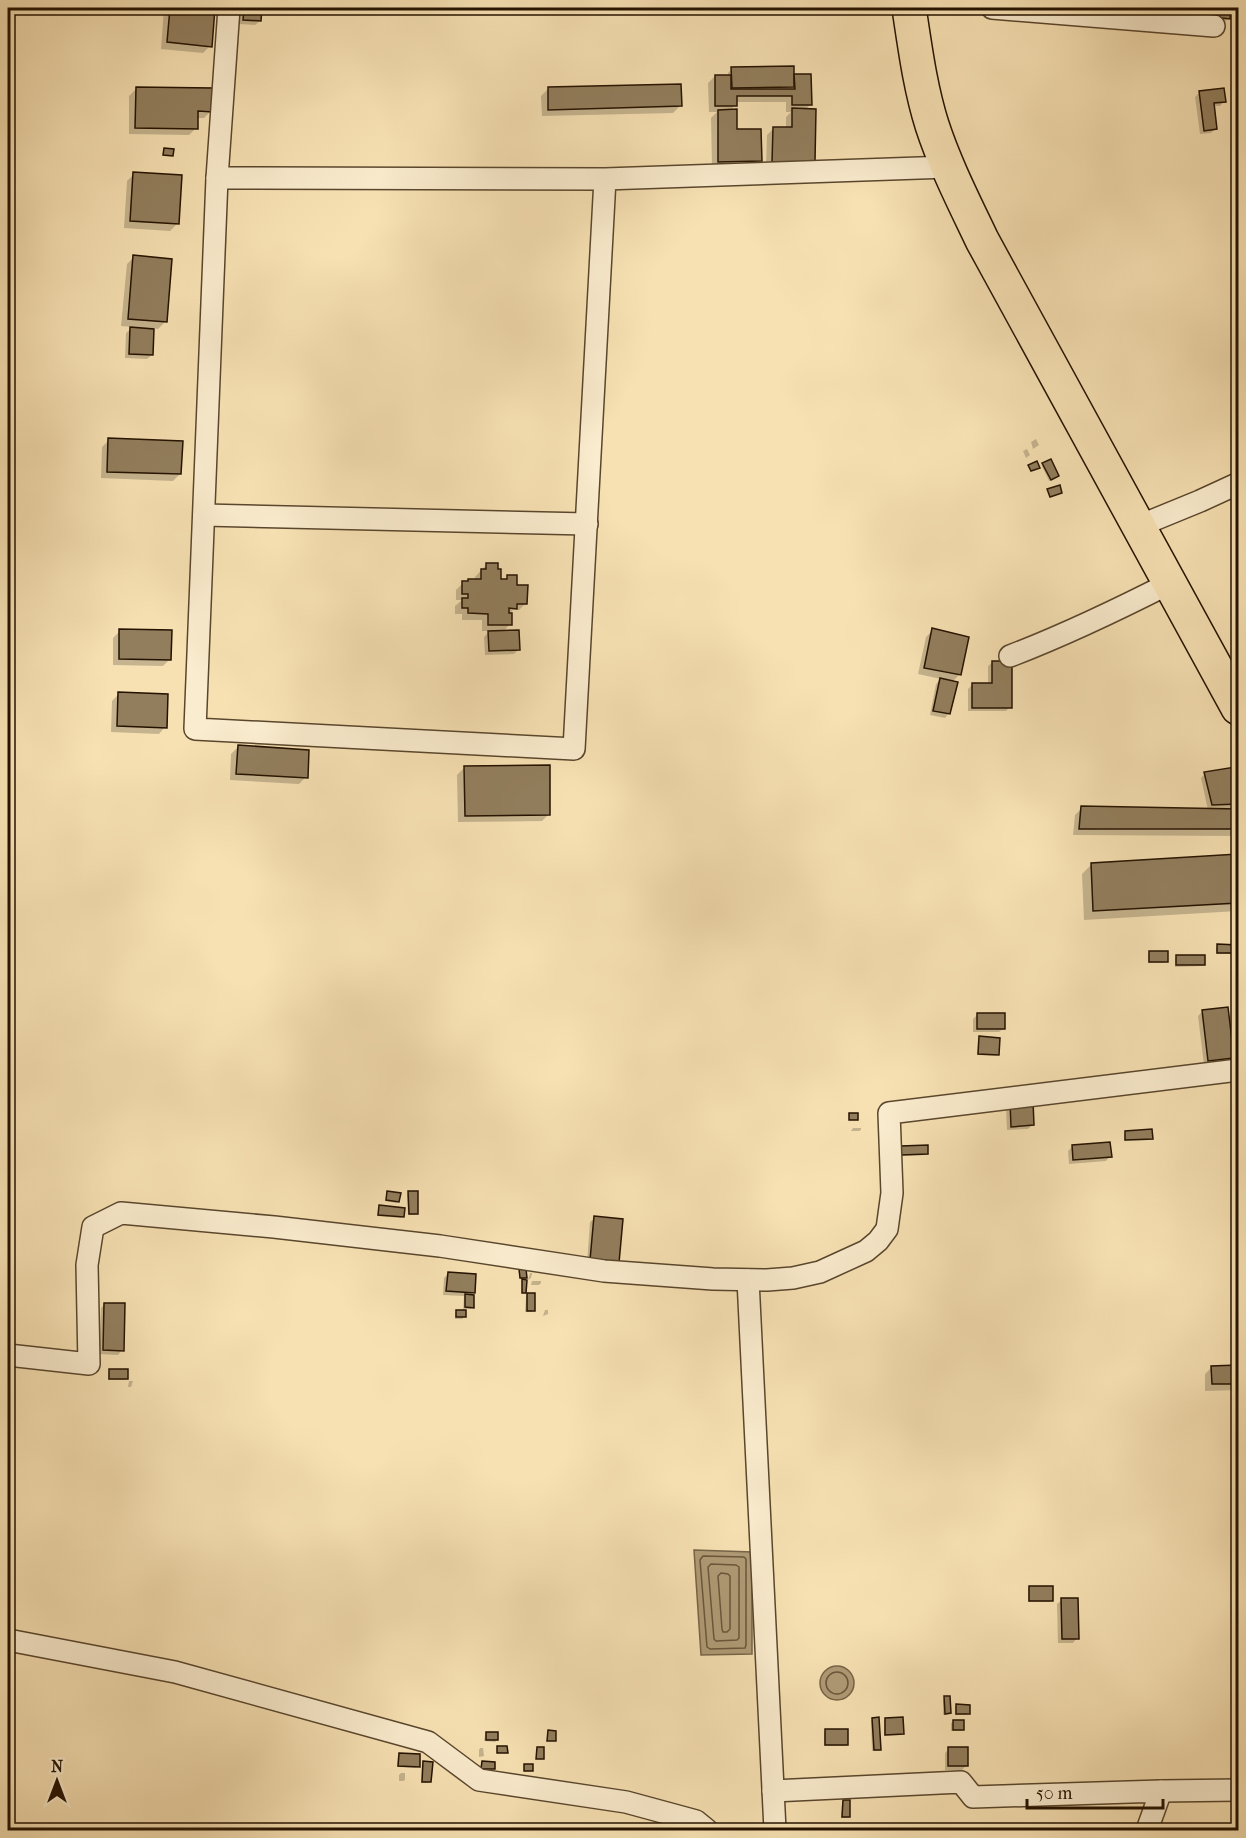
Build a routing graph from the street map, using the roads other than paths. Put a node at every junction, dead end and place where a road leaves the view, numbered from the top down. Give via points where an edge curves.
1 (229, 8) edge
2 (909, 8) edge
3 (992, 8) edge
4 (1214, 26) dead end
5 (948, 167) junction
6 (217, 178) junction
7 (605, 179) junction
8 (1239, 486) edge
9 (204, 515) junction
10 (587, 524) junction
11 (1139, 526) junction
12 (1170, 583) junction
13 (1010, 656) dead end
14 (1239, 708) edge
15 (1239, 1070) edge
16 (748, 1280) junction
17 (8, 1355) edge
18 (8, 1640) edge
19 (1239, 1790) edge
20 (773, 1791) junction
21 (1161, 1791) junction
22 (707, 1830) edge
23 (775, 1830) edge
24 (1147, 1830) edge

1 - 6 street
2 - 5 highway via 923,91
3 - 4 street
5 - 7 street
5 - 11 highway via 982,240
6 - 7 street
6 - 9 street
7 - 10 street
8 - 11 street
9 - 10 street
9 - 10 street via 195,729 574,749
11 - 12 highway
12 - 13 street
12 - 14 highway
15 - 16 street via 890,1113 891,1201 887,1228 878,1241 866,1251 820,1272
16 - 17 street via 604,1271 440,1245 121,1213 93,1227 87,1265 89,1364
16 - 20 street
18 - 22 street via 176,1672 428,1743 479,1780 626,1802 696,1821
19 - 21 street
20 - 21 street via 961,1782 973,1797
20 - 23 street
21 - 24 street

